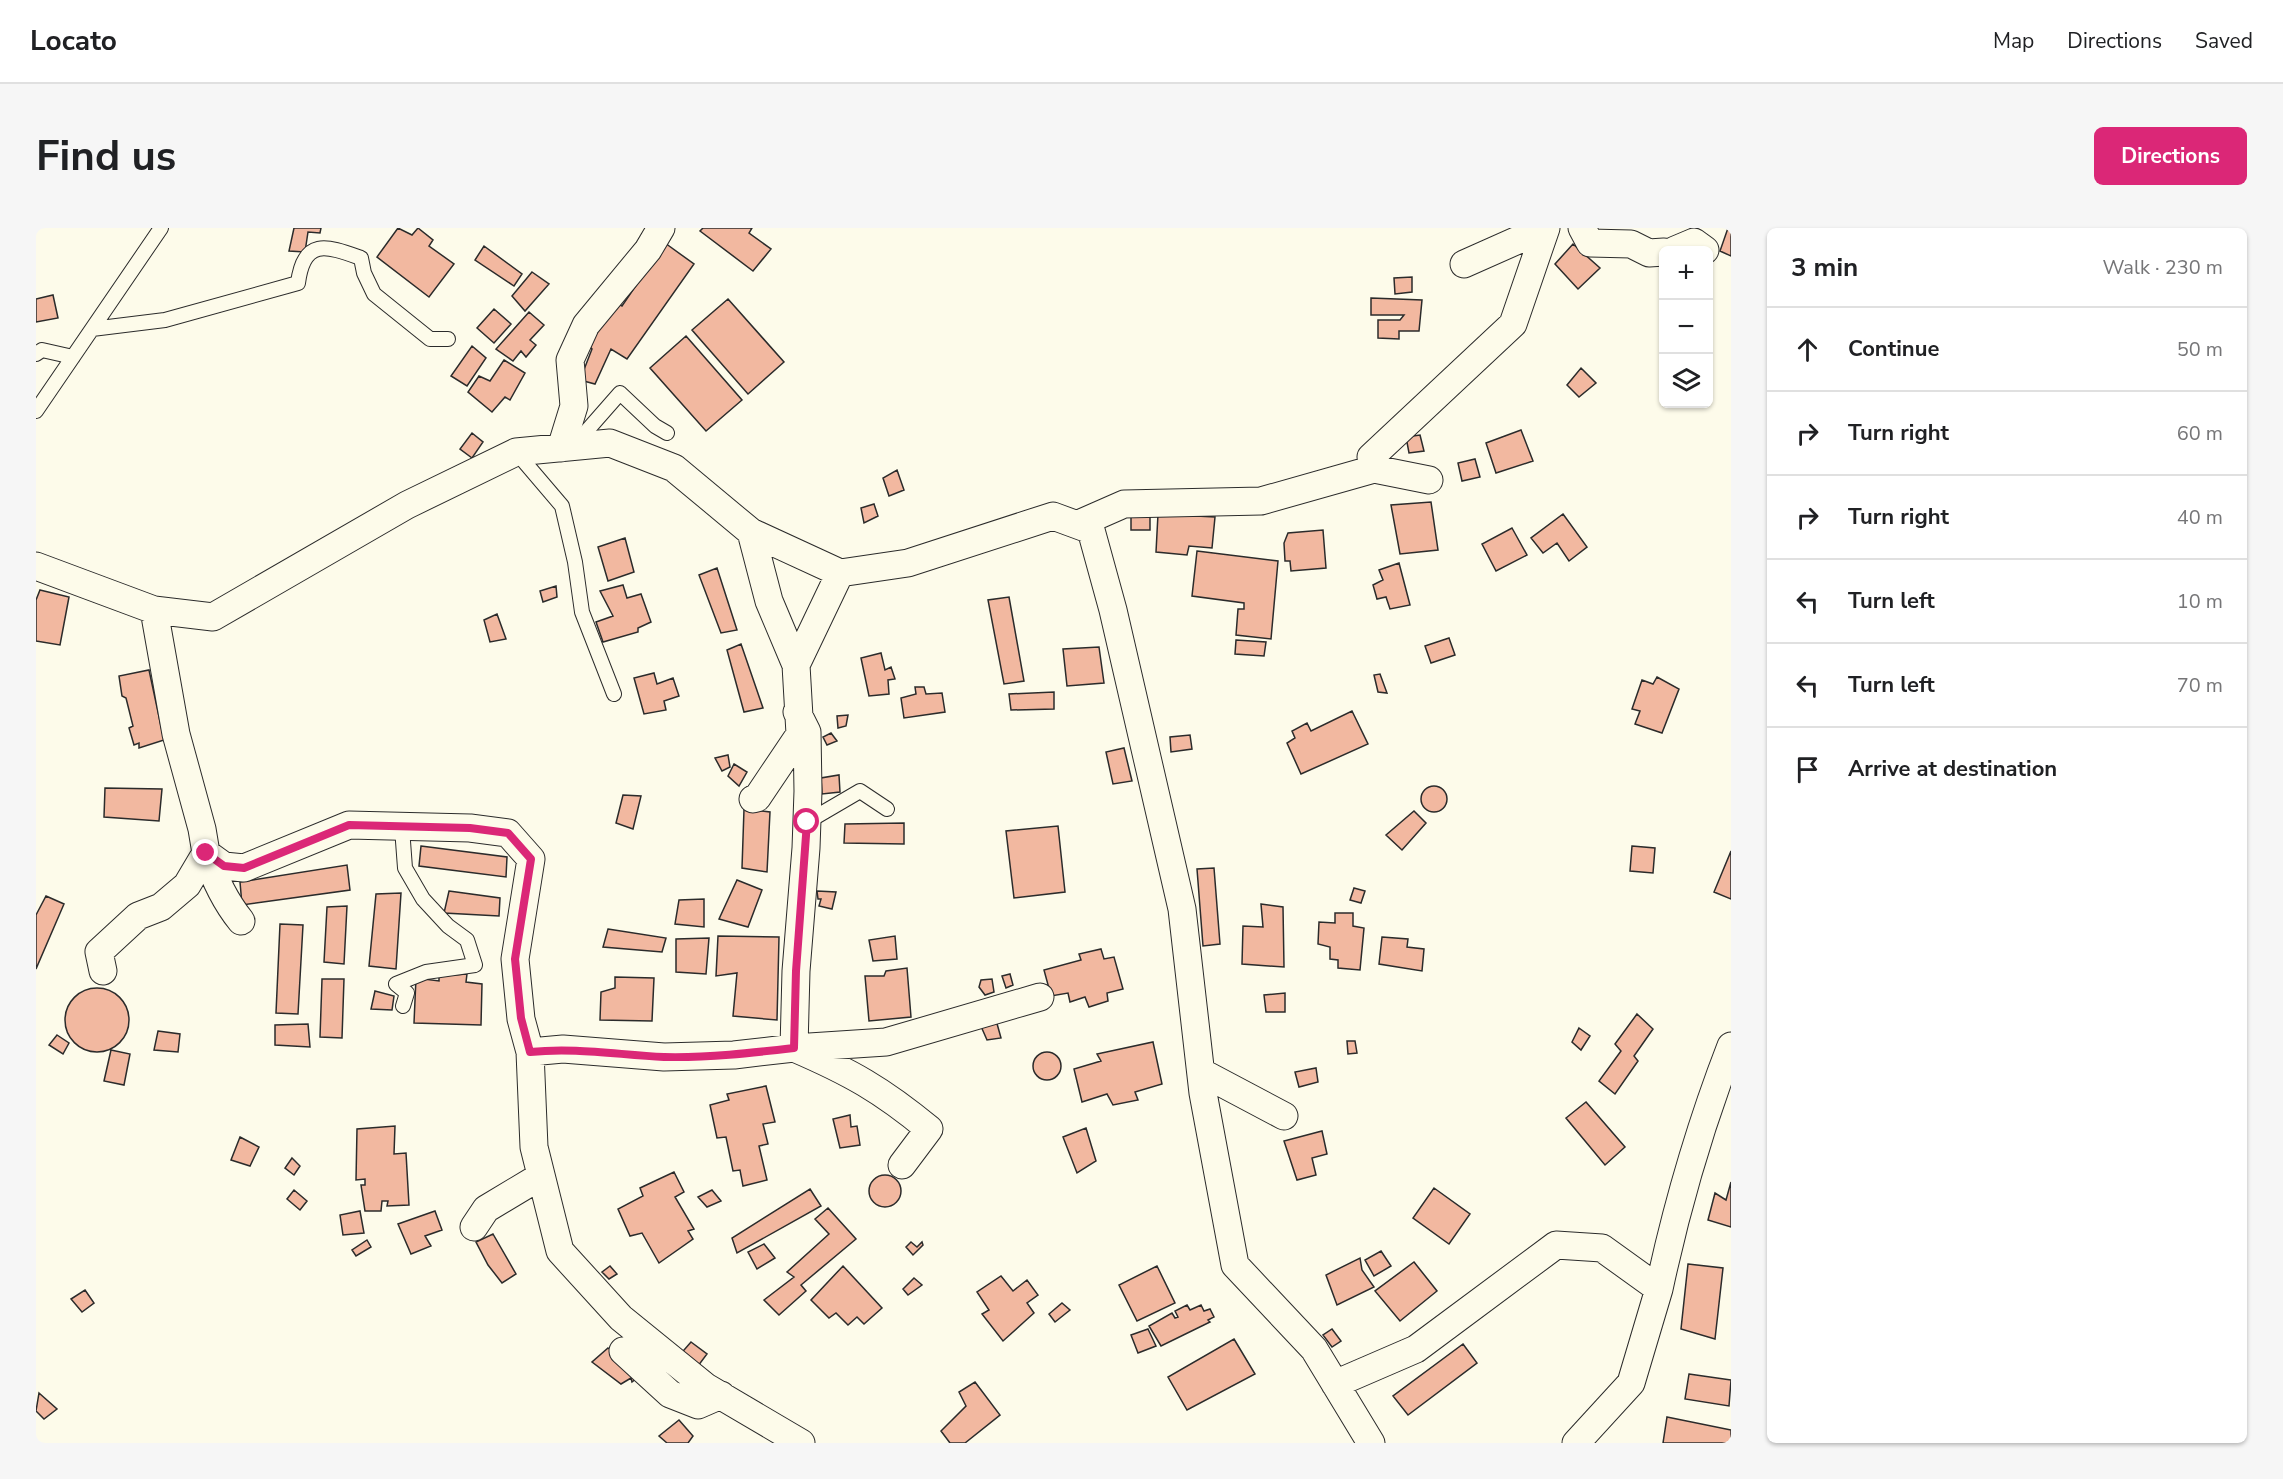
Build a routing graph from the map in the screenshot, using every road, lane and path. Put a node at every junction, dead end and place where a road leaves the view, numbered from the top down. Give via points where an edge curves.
1 (161, 228) edge
2 (661, 228) edge
3 (1546, 228) edge
4 (1582, 228) edge
5 (1685, 246) edge
6 (1700, 246) edge
7 (1659, 252) edge
8 (1464, 264) dead end
9 (92, 329) junction
10 (448, 339) dead end
11 (36, 354) edge
12 (73, 357) junction
13 (36, 411) edge
14 (667, 433) dead end
15 (561, 448) junction
16 (516, 452) junction
17 (1371, 457) dead end
18 (1429, 480) dead end
19 (1083, 522) dead end
20 (751, 532) junction
21 (36, 566) edge
22 (840, 573) junction
23 (154, 610) junction
24 (796, 665) junction
25 (614, 694) dead end
26 (797, 712) junction
27 (753, 799) dead end
28 (887, 809) dead end
29 (807, 822) junction
30 (402, 828) junction
31 (206, 853) junction
32 (241, 921) dead end
33 (103, 971) dead end
34 (1040, 997) dead end
35 (403, 1006) dead end
36 (1731, 1046) edge
37 (794, 1048) junction
38 (530, 1052) junction
39 (1201, 1071) junction
40 (1284, 1116) dead end
41 (902, 1165) dead end
42 (541, 1176) junction
43 (474, 1227) dead end
44 (1659, 1289) junction
45 (623, 1351) dead end
46 (1335, 1384) junction
47 (721, 1395) junction
48 (801, 1443) edge
49 (1371, 1443) edge
50 (1576, 1443) edge

1 - 9 lane
2 - 15 street via 648,250 586,326 570,360 574,406
3 - 8 street
3 - 17 street via 1513,324
4 - 7 street via 1590,243 1631,244 1650,253
5 - 6 street via 1694,242
9 - 10 lane via 165,320 298,283 301,264 313,250 329,247 361,258 374,294 419,332 430,339
9 - 12 lane
11 - 12 lane via 42,350
12 - 13 lane
14 - 15 lane via 620,393 584,434
15 - 16 street
15 - 20 street via 610,443 674,468
16 - 23 street via 407,505 213,617
16 - 25 lane via 562,506 582,612
18 - 19 street via 1374,469 1261,501 1124,504
20 - 22 street
20 - 24 street via 769,601
21 - 23 street
22 - 24 street
22 - 39 street via 908,563 1053,516 1091,530 1182,909
23 - 31 street via 176,734
24 - 26 street
26 - 27 street via 800,734
26 - 29 street via 807,732
28 - 29 lane via 860,791
29 - 37 street
30 - 31 street via 349,825 244,868 224,866
30 - 35 lane via 405,868 423,899 466,940 475,965 426,972 396,984 407,993
30 - 38 street via 470,828 508,833 531,859 515,959 521,1018
31 - 32 street via 214,878
31 - 33 street via 187,885 161,907 138,916 99,952
34 - 37 street via 886,1042
36 - 44 street via 1677,1205
37 - 38 street via 664,1057 563,1048
37 - 41 street via 848,1071 890,1096 929,1130
38 - 42 street via 534,1148
39 - 40 street
39 - 46 street via 1234,1265 1314,1349
42 - 43 street via 486,1209
42 - 47 street via 560,1251 621,1318
44 - 46 street via 1602,1248 1556,1245 1416,1349
44 - 50 street via 1631,1383
45 - 47 street via 670,1394 698,1405
46 - 49 street
47 - 48 street

